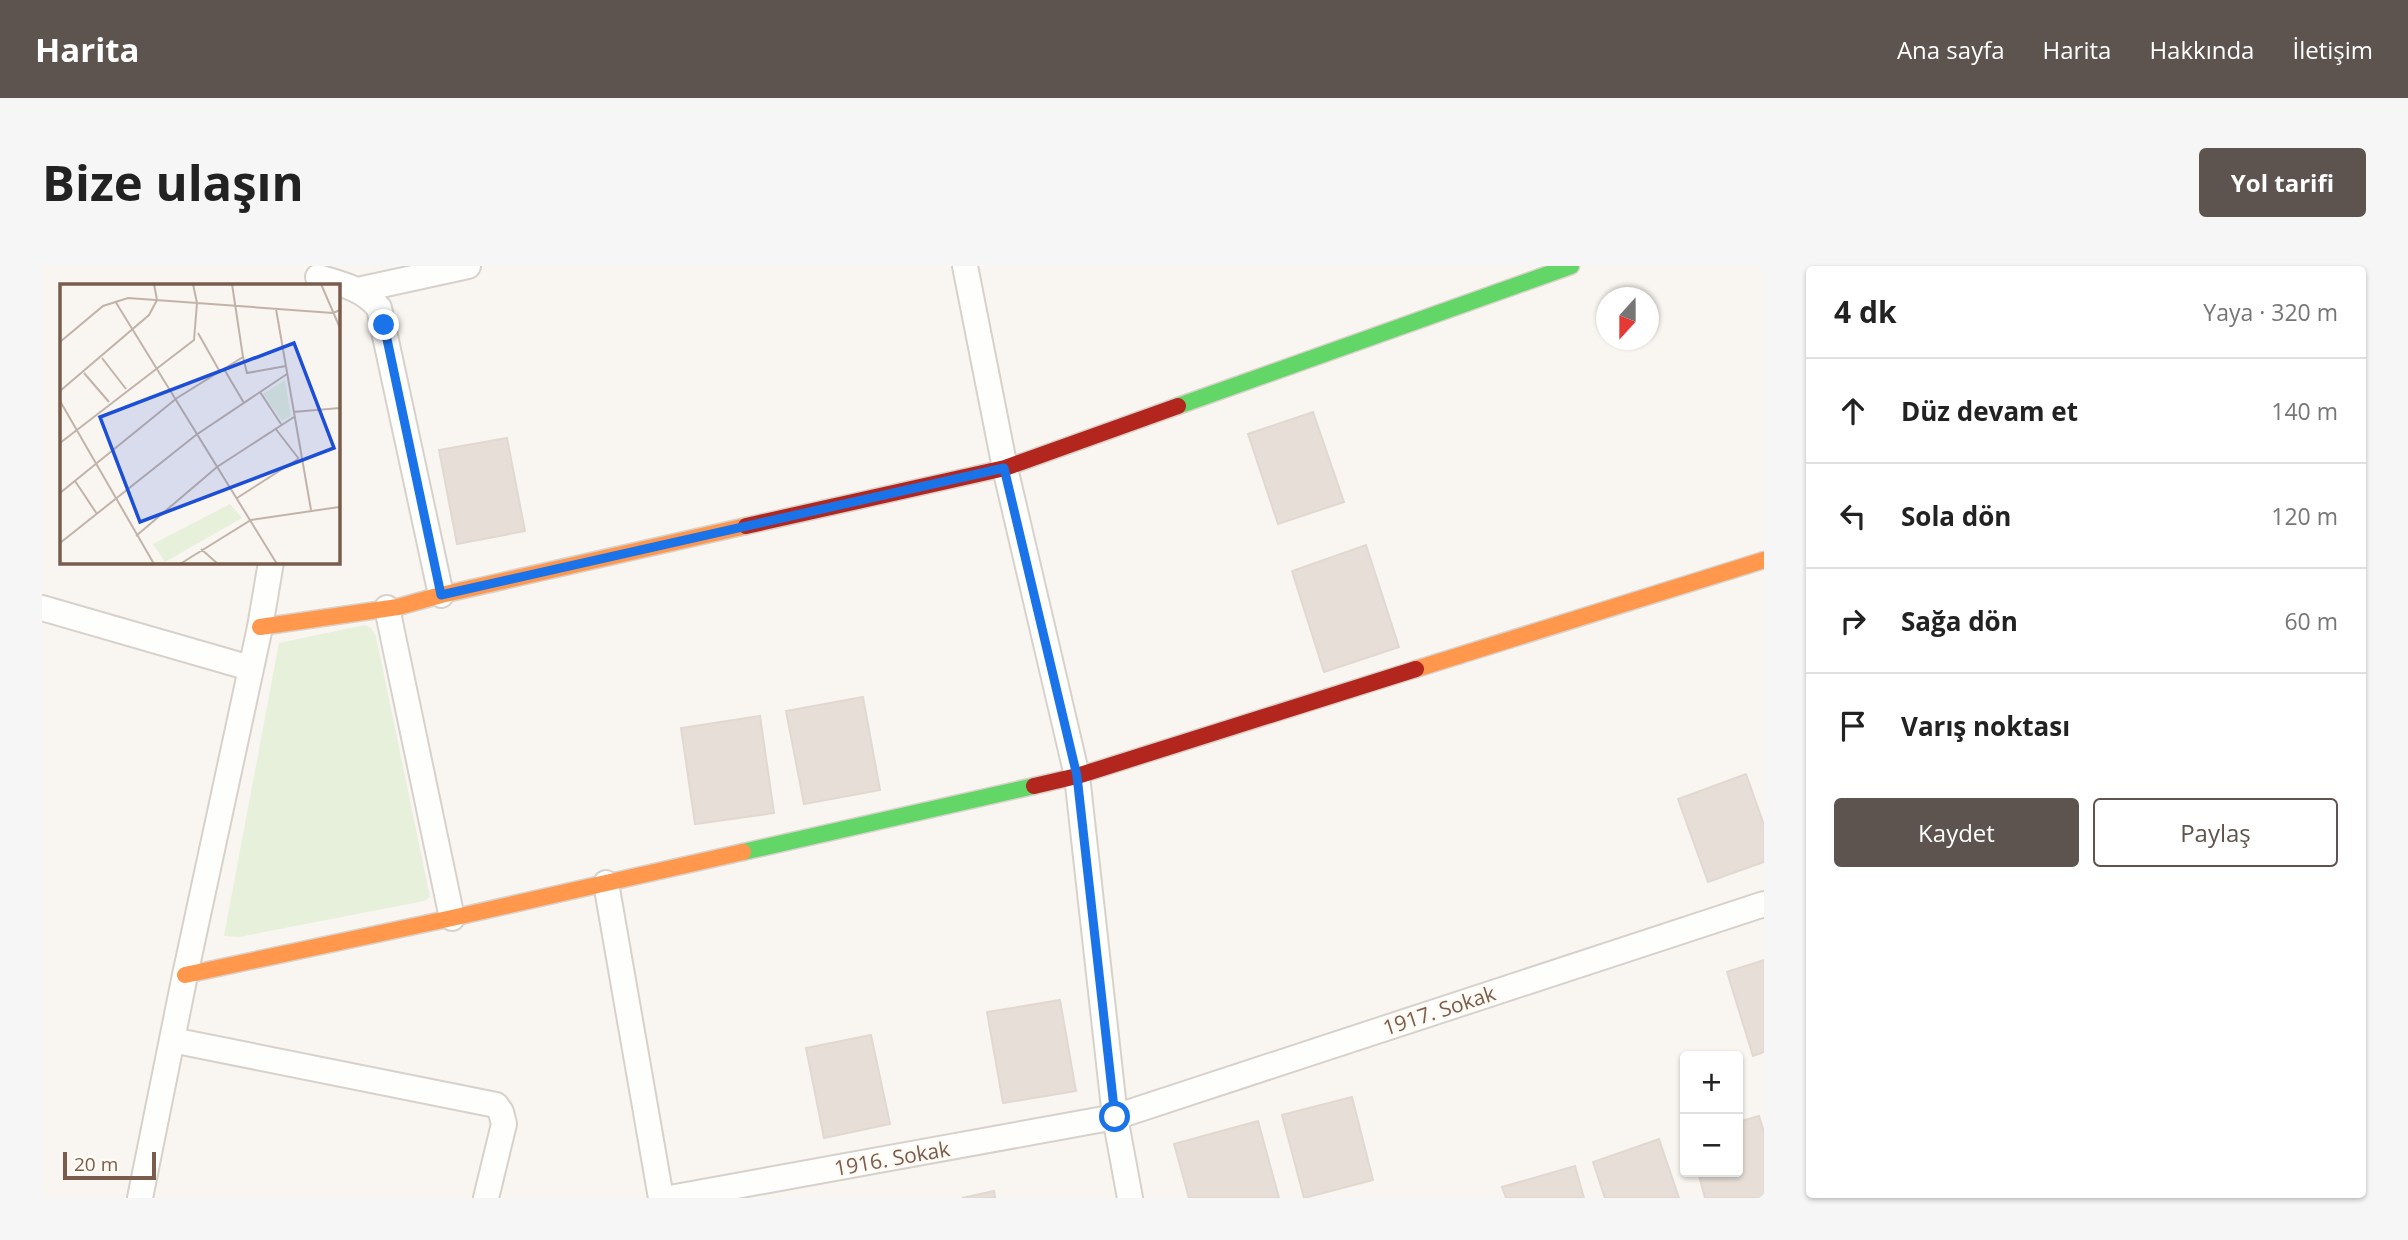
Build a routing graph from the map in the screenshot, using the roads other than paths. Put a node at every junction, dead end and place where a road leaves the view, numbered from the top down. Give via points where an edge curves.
1 (468, 266) edge
2 (965, 266) edge
3 (1571, 266) edge
4 (319, 276) edge
5 (358, 290) junction
6 (1004, 468) junction
7 (1764, 560) edge
8 (271, 564) edge
9 (441, 595) junction
10 (42, 608) edge
11 (387, 608) junction
12 (260, 627) junction
13 (250, 668) junction
14 (1077, 776) junction
15 (606, 883) junction
16 (1764, 904) edge
17 (452, 918) junction
18 (185, 975) junction
19 (172, 1040) junction
20 (1115, 1117) junction
21 (698, 1196) edge
22 (141, 1198) edge
23 (486, 1198) edge
24 (661, 1198) edge
25 (670, 1198) edge
26 (1130, 1198) edge

1 - 5 street
2 - 6 street
3 - 6 street
4 - 5 street
5 - 9 street via 372,298 384,325
6 - 9 street
6 - 14 street
7 - 14 street
8 - 12 street
9 - 11 street
10 - 13 street
11 - 12 street
11 - 17 street
12 - 13 street
13 - 18 street
14 - 15 street
14 - 20 street
15 - 17 street
15 - 24 street
16 - 20 street, 1917. Sokak
17 - 18 street
18 - 19 street
19 - 22 street
19 - 23 street via 496,1105 504,1124
20 - 21 street, 1916. Sokak
20 - 26 street
21 - 25 street, 1916. Sokak

